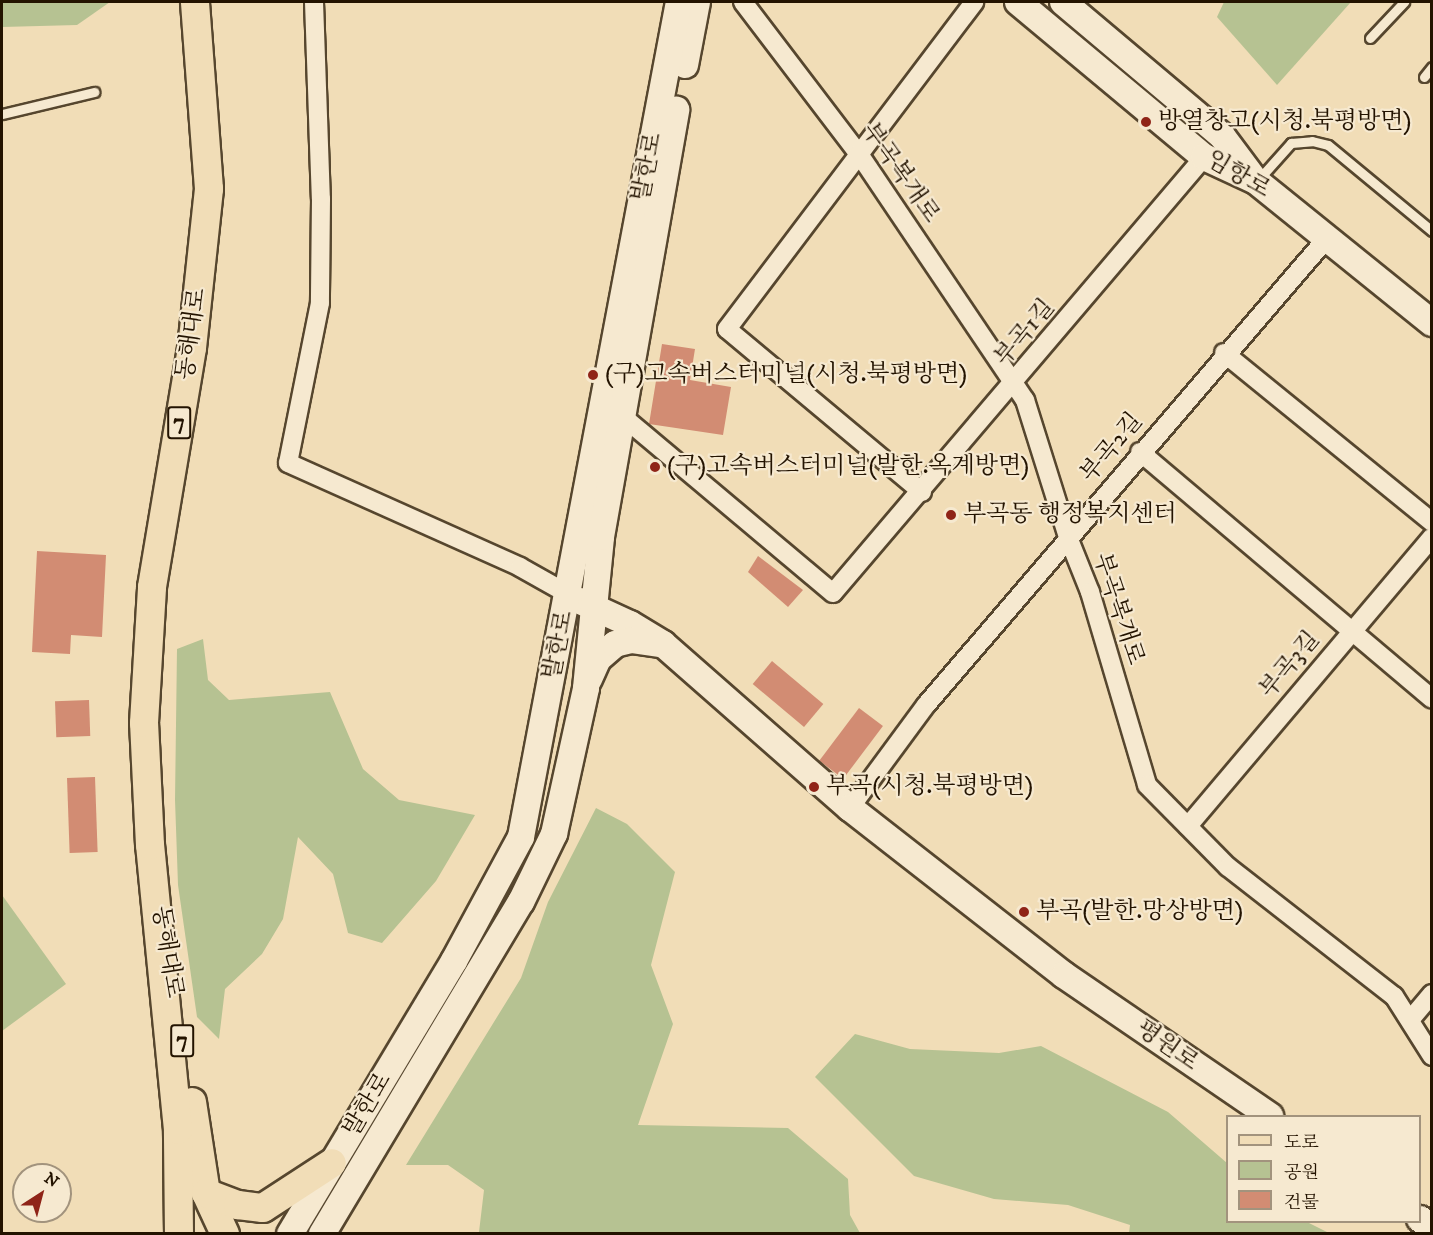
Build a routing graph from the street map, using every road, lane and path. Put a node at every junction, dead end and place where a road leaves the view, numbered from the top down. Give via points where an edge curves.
1 (195, 2) edge
2 (314, 2) edge
3 (679, 2) edge
4 (697, 2) edge
5 (743, 2) edge
6 (974, 2) edge
7 (1018, 2) edge
8 (1063, 2) edge
9 (1404, 2) edge
10 (1370, 38) dead end
11 (1431, 68) edge
12 (1424, 77) dead end
13 (94, 92) dead end
14 (2, 114) edge
15 (859, 154) junction
16 (1204, 157) junction
17 (1256, 181) junction
18 (1431, 231) edge
19 (1328, 238) junction
20 (1431, 323) edge
21 (1224, 353) junction
22 (1014, 383) junction
23 (622, 417) junction
24 (1140, 452) junction
25 (922, 492) junction
26 (1431, 522) edge
27 (1068, 537) junction
28 (1431, 537) edge
29 (568, 594) junction
30 (594, 609) junction
31 (1351, 630) junction
32 (663, 644) junction
33 (586, 688) junction
34 (1431, 699) edge
35 (850, 808) junction
36 (1188, 826) junction
37 (150, 845) junction
38 (1431, 994) edge
39 (1410, 1020) junction
40 (1431, 1056) edge
41 (1269, 1115) edge
42 (332, 1163) junction
43 (206, 1193) junction
44 (179, 1233) edge
45 (225, 1233) edge
46 (290, 1233) edge
47 (322, 1233) edge

1 - 37 main road, 동해대로 / 7 via 204,76 209,189 192,348 152,587 144,723
2 - 29 street via 321,199 320,303 288,463 520,567
3 - 29 street, 발한로
4 - 23 street, 발한로
5 - 15 street, 부곡복개로
6 - 15 street
7 - 16 street, 임항로
8 - 17 street via 1222,136
9 - 10 lane
11 - 12 lane
13 - 14 lane
15 - 22 street, 부곡복개로
15 - 25 street via 727,329
16 - 17 street, 임항로
16 - 22 street, 부곡1길
17 - 18 lane via 1292,143 1312,141 1328,145
17 - 19 street, 임항로
19 - 20 street, 임항로
19 - 21 street, 부곡2길
21 - 24 street, 부곡2길
21 - 26 street
22 - 25 street, 부곡1길
22 - 27 street, 부곡복개로 via 1025,400
23 - 25 street, 부곡1길 via 833,593
23 - 30 street, 발한로 via 601,537
24 - 27 street, 부곡2길
24 - 31 street
27 - 35 street, 부곡2길 via 926,705
27 - 36 street, 부곡복개로 via 1090,592 1147,784
28 - 31 street, 부곡3길
29 - 30 street, 평원로
29 - 42 street, 발한로 via 521,837 471,933
30 - 32 street, 평원로
30 - 33 street, 발한로
31 - 34 street
31 - 36 street, 부곡3길
32 - 33 street via 631,640 615,644 598,659
32 - 35 street, 평원로
33 - 47 street, 발한로 via 563,800 538,869
35 - 41 street, 평원로 via 1064,975
36 - 39 street, 부곡복개로 via 1228,867 1394,996
37 - 43 main road, 동해대로 / 7
37 - 44 main road, 동해대로 / 7 via 178,1130
38 - 39 street
39 - 40 street, 부곡복개로
42 - 43 main road via 263,1208 238,1205
42 - 46 street, 발한로
43 - 45 main road, 동해대로 / 7

